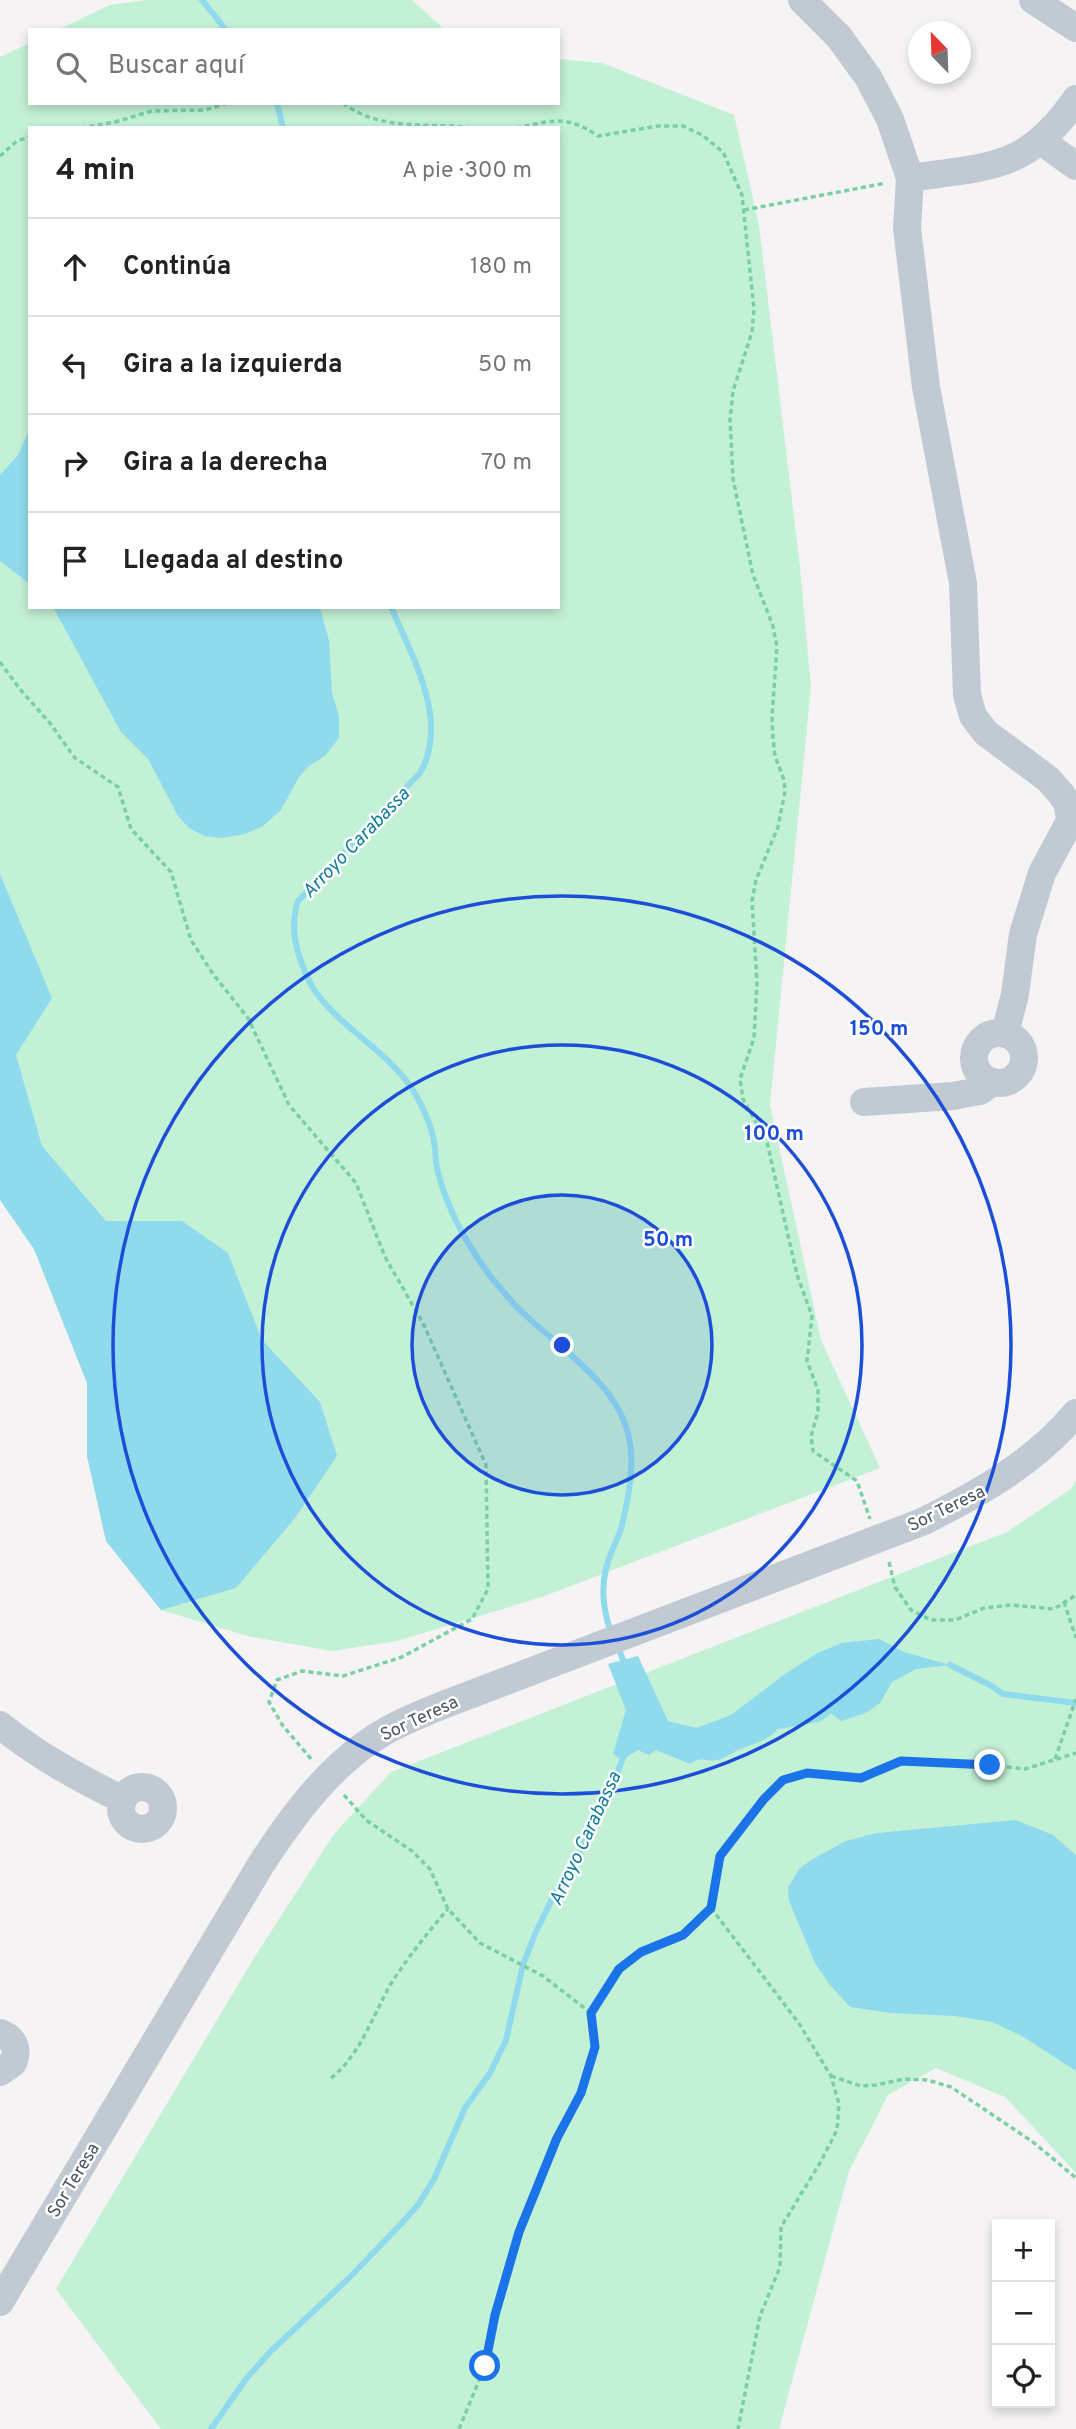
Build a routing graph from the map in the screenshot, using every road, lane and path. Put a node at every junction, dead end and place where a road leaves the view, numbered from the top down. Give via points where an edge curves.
1 (802, 0) edge
2 (1033, 0) edge
3 (1076, 28) edge
4 (1076, 99) edge
5 (221, 105) edge
6 (346, 105) edge
7 (92, 126) edge
8 (410, 126) edge
9 (526, 126) edge
10 (28, 138) edge
11 (1041, 141) junction
12 (0, 156) edge
13 (1076, 166) edge
14 (910, 178) junction
15 (744, 210) junction
16 (0, 662) edge
17 (863, 1102) dead end
18 (1076, 1413) edge
19 (870, 1519) dead end
20 (889, 1562) dead end
21 (1076, 1595) edge
22 (1064, 1602) junction
23 (1076, 1638) edge
24 (1076, 1699) edge
25 (0, 1725) edge
26 (1076, 1753) edge
27 (1055, 1759) junction
28 (313, 1762) dead end
29 (340, 1791) dead end
30 (123, 1800) dead end
31 (711, 1908) junction
32 (448, 1909) junction
33 (591, 2013) junction
34 (0, 2032) edge
35 (0, 2072) edge
36 (831, 2076) junction
37 (331, 2078) dead end
38 (1076, 2178) edge
39 (0, 2302) edge
40 (459, 2429) edge
41 (738, 2429) edge

1 - 14 street via 839,37 868,77 890,120
2 - 3 street
4 - 11 street
5 - 7 path via 205,110 152,111
6 - 8 path via 362,116
9 - 15 path via 558,120 577,123 598,136 683,126 723,152
10 - 12 path
11 - 13 street
11 - 14 street via 1015,159 992,166
14 - 15 path
14 - 17 street via 907,228 926,387 964,583 967,695 973,716 986,733 1048,779 1062,795 1070,821 1042,873 1023,934 1005,1033 986,1037 975,1052 978,1071 993,1082 980,1091 953,1096
15 - 19 path via 754,309 752,332 733,390 733,480 753,575 777,647 773,738 785,792 752,901 757,983 754,1038 740,1079 743,1099 767,1142 797,1275 812,1316 807,1361 818,1390 813,1451 857,1481
16 - 28 path via 75,758 118,787 131,829 171,872 191,940 248,1018 289,1105 356,1183 385,1257 423,1323 486,1465 488,1589 472,1619 402,1657 342,1676 302,1671 277,1680 269,1702
18 - 39 street, Sor Teresa via 1007,1476 922,1522 443,1705 383,1732 359,1749 288,1822
20 - 22 path via 895,1587 911,1610 931,1620 955,1620 984,1608 1011,1605 1054,1609
21 - 22 path
22 - 23 path
24 - 27 path
25 - 30 street via 61,1769
26 - 27 path
27 - 31 path via 1025,1769 901,1761 861,1778 807,1773 783,1780 720,1856
29 - 32 path via 366,1820 430,1869
31 - 33 path via 683,1935 641,1952 619,1969
31 - 36 path via 799,2022
32 - 33 path via 480,1943 543,1976
32 - 37 path via 391,1984 350,2061
33 - 40 path via 595,2047 581,2093 557,2138 519,2232 485,2366
34 - 35 street via 11,2039 16,2051 13,2063
36 - 38 path via 862,2086 904,2079 951,2087
36 - 41 path via 839,2104 837,2130 781,2227 780,2267 760,2316

